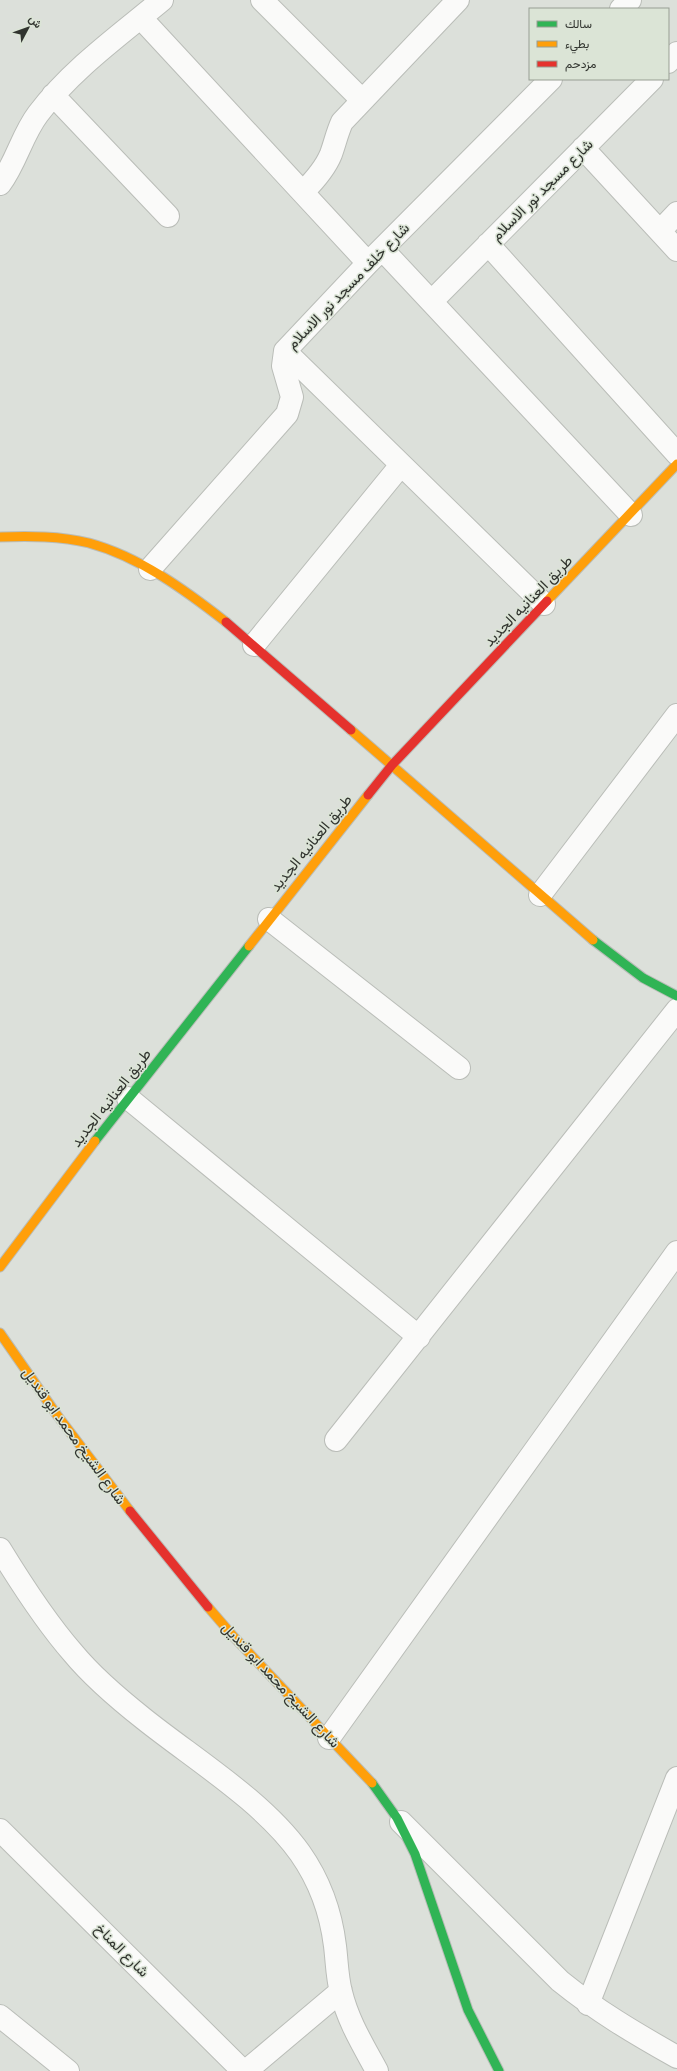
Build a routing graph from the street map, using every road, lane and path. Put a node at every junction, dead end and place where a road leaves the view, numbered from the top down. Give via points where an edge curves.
1 (162, 0) edge
2 (262, 0) edge
3 (458, 0) edge
4 (630, 0) edge
5 (622, 8) edge
6 (140, 18) junction
7 (677, 53) edge
8 (669, 61) edge
9 (550, 80) edge
10 (651, 80) edge
11 (53, 95) junction
12 (362, 100) junction
13 (583, 148) junction
14 (0, 184) edge
15 (303, 192) junction
16 (677, 213) edge
17 (168, 216) dead end
18 (660, 231) junction
19 (488, 244) junction
20 (677, 250) edge
21 (375, 256) junction
22 (432, 301) junction
23 (285, 351) junction
24 (677, 454) edge
25 (402, 464) junction
26 (677, 464) edge
27 (630, 515) junction
28 (0, 536) edge
29 (150, 568) junction
30 (544, 604) junction
31 (254, 645) junction
32 (677, 716) edge
33 (392, 765) junction
34 (540, 895) junction
35 (268, 919) junction
36 (677, 996) edge
37 (677, 1010) edge
38 (460, 1068) dead end
39 (128, 1098) junction
40 (677, 1252) edge
41 (0, 1267) edge
42 (0, 1333) edge
43 (419, 1336) junction
44 (336, 1440) dead end
45 (0, 1549) edge
46 (329, 1738) junction
47 (677, 1778) edge
48 (397, 1818) junction
49 (0, 1830) edge
50 (341, 1991) junction
51 (588, 2004) junction
52 (0, 2016) edge
53 (677, 2057) edge
54 (68, 2071) edge
55 (245, 2071) edge
56 (377, 2071) edge
57 (499, 2071) edge

1 - 6 street
2 - 12 street
3 - 12 street
4 - 5 street
6 - 11 street
6 - 15 street
7 - 8 street
9 - 21 street, شارع خلف مسجد نور الاسلام
10 - 13 street, شارع مسجد نور الاسلام
11 - 14 street via 24,136
11 - 17 street
12 - 15 street via 342,122 322,171
13 - 18 street
13 - 19 street, شارع مسجد نور الاسلام
15 - 21 street
16 - 18 street
18 - 20 street
19 - 22 street, شارع مسجد نور الاسلام
19 - 24 street
21 - 22 street
21 - 23 street, شارع خلف مسجد نور الاسلام
22 - 27 street
23 - 25 street
23 - 29 street, شارع خلف مسجد نور الاسلام via 283,366 292,397 287,414
25 - 30 street
25 - 31 street
26 - 27 street, طريق العنانيه الجديد
27 - 30 street, طريق العنانيه الجديد
28 - 29 street via 36,535 75,541 114,552
29 - 31 street
30 - 33 street, طريق العنانيه الجديد
31 - 33 street
32 - 34 street
33 - 34 street
33 - 35 street, طريق العنانيه الجديد
34 - 36 street via 633,973
35 - 38 street
35 - 39 street, طريق العنانيه الجديد
37 - 43 street
39 - 41 street, طريق العنانيه الجديد
39 - 43 street
40 - 46 street
42 - 46 street, شارع الشيخ محمد ابو قنديل via 57,1415 142,1527 233,1636
43 - 44 street
45 - 50 street via 73,1654 142,1718 255,1805 279,1828 300,1854 317,1882 329,1914
46 - 48 street, شارع الشيخ محمد ابو قنديل via 367,1776
47 - 51 street
48 - 51 street via 560,1981
48 - 57 street, شارع الشيخ محمد ابو قنديل via 415,1854 468,2010
49 - 55 street, شارع المناخ
50 - 55 street
50 - 56 street via 352,2025
51 - 53 street
52 - 54 street

